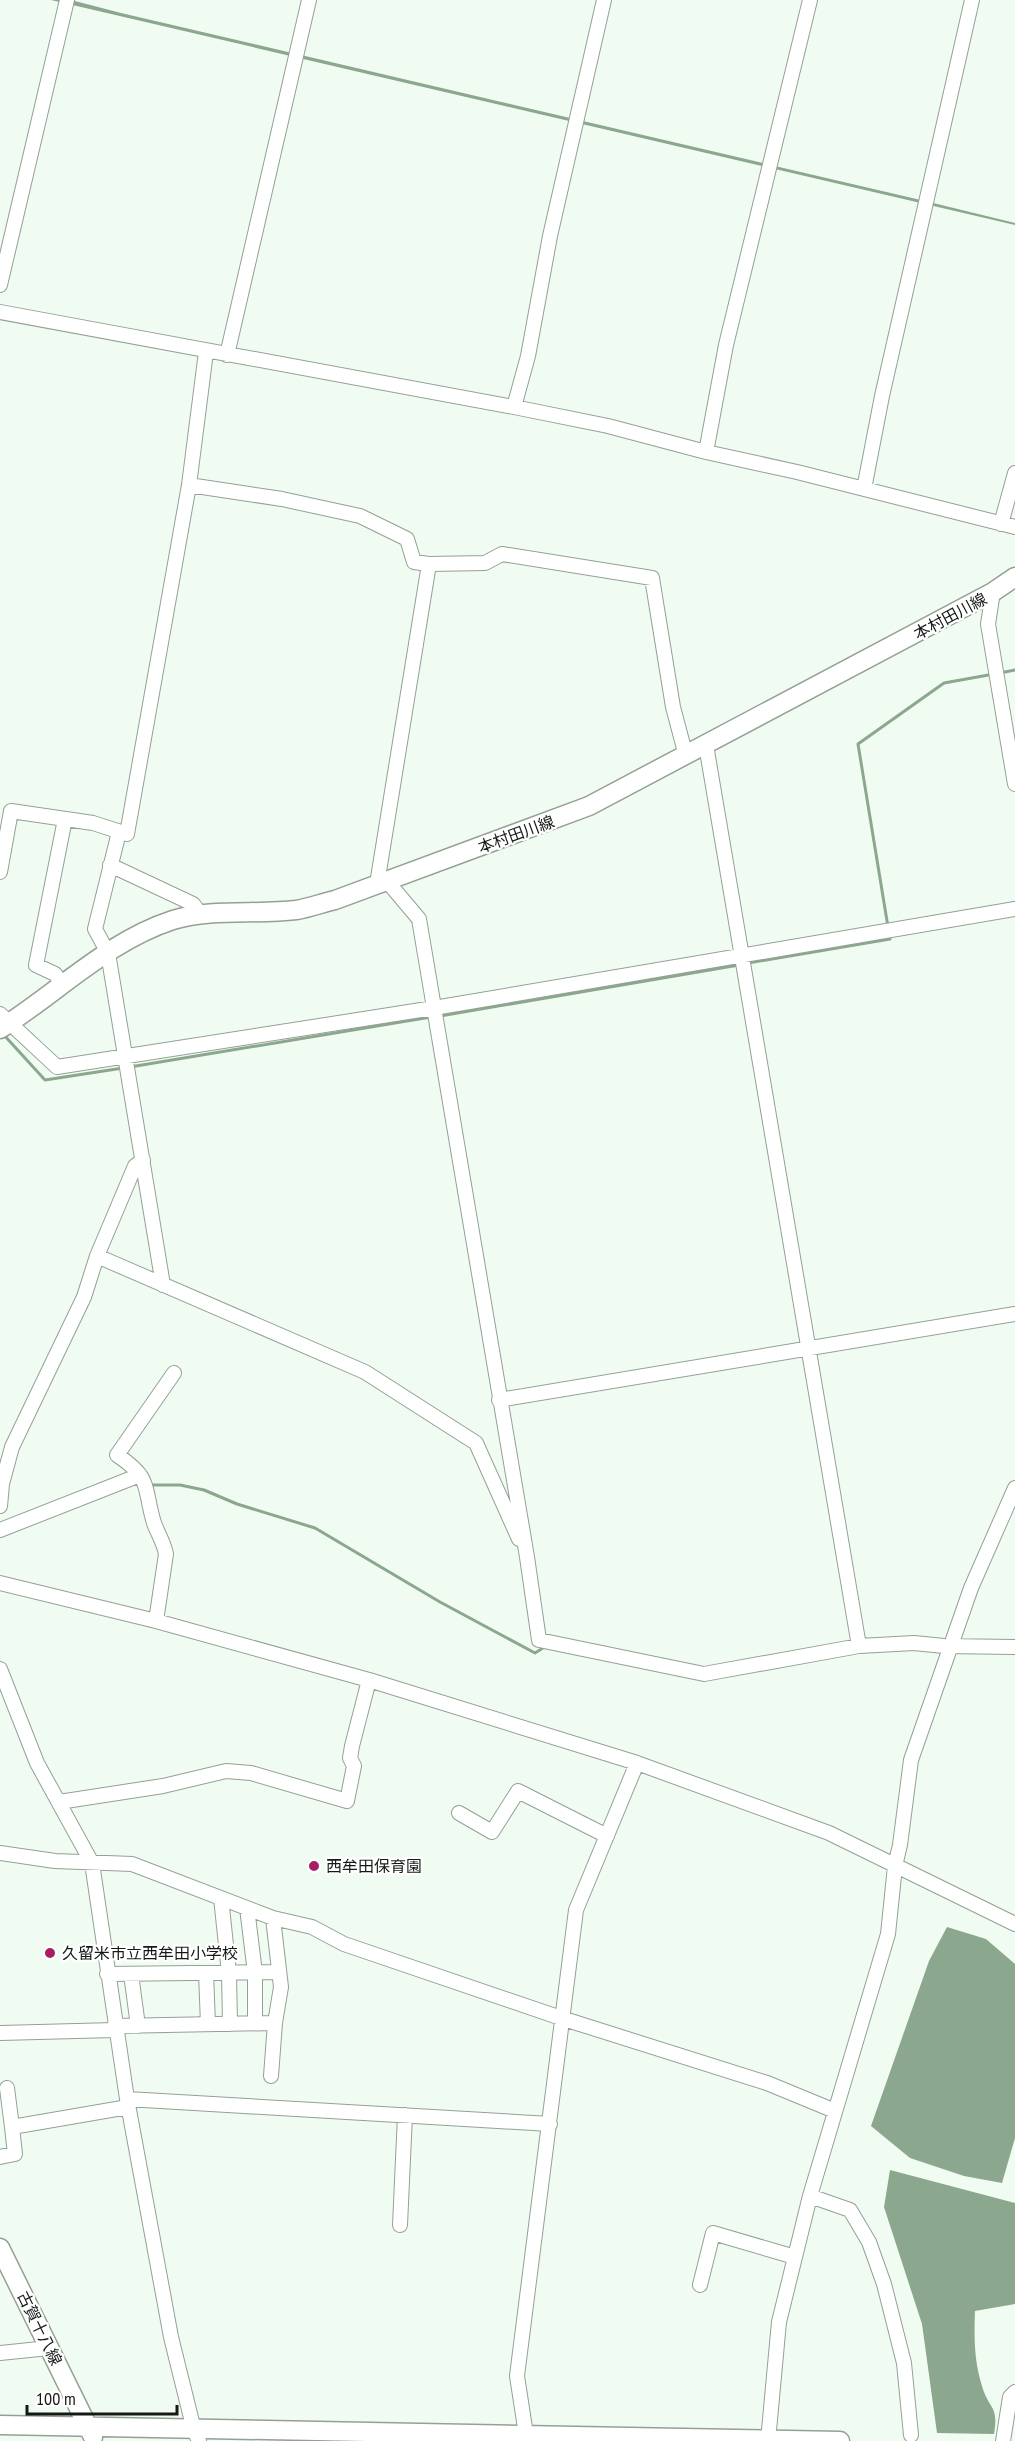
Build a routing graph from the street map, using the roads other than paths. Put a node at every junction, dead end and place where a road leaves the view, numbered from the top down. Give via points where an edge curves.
1 (67, 0) edge
2 (309, 0) edge
3 (604, 0) edge
4 (810, 0) edge
5 (972, 0) edge
6 (0, 285) edge
7 (0, 312) edge
8 (206, 352) junction
9 (227, 356) junction
10 (514, 407) junction
11 (706, 452) junction
12 (1015, 473) edge
13 (189, 485) junction
14 (864, 489) junction
15 (1008, 525) edge
16 (429, 564) junction
17 (1015, 577) edge
18 (993, 592) junction
19 (706, 746) junction
20 (686, 756) junction
21 (1015, 784) edge
22 (65, 819) junction
23 (119, 832) junction
24 (110, 865) junction
25 (0, 872) edge
26 (382, 883) junction
27 (1015, 909) edge
28 (202, 916) junction
29 (108, 953) junction
30 (743, 957) junction
31 (63, 985) junction
32 (434, 1008) junction
33 (3, 1022) edge
34 (126, 1058) junction
35 (143, 1160) junction
36 (97, 1256) junction
37 (163, 1285) junction
38 (1015, 1314) edge
39 (808, 1349) junction
40 (174, 1373) dead end
41 (500, 1400) junction
42 (140, 1475) junction
43 (1015, 1488) edge
44 (0, 1506) edge
45 (0, 1530) edge
46 (527, 1557) junction
47 (0, 1583) edge
48 (156, 1621) junction
49 (950, 1645) junction
50 (859, 1646) junction
51 (1015, 1647) edge
52 (0, 1669) edge
53 (369, 1680) junction
54 (637, 1763) junction
55 (58, 1802) junction
56 (459, 1814) dead end
57 (607, 1836) junction
58 (0, 1853) edge
59 (92, 1863) junction
60 (895, 1866) junction
61 (221, 1898) junction
62 (247, 1908) junction
63 (273, 1918) junction
64 (1015, 1924) edge
65 (279, 1972) junction
66 (206, 1973) junction
67 (229, 1973) junction
68 (255, 1973) junction
69 (107, 1974) junction
70 (131, 1974) junction
71 (564, 2019) junction
72 (255, 2023) junction
73 (275, 2023) junction
74 (208, 2024) junction
75 (230, 2024) junction
76 (138, 2026) junction
77 (115, 2028) junction
78 (0, 2033) edge
79 (271, 2076) dead end
80 (5, 2095) edge
81 (127, 2103) junction
82 (835, 2111) junction
83 (405, 2115) junction
84 (550, 2124) junction
85 (12, 2127) junction
86 (0, 2157) edge
87 (810, 2196) junction
88 (400, 2225) dead end
89 (1, 2251) edge
90 (795, 2257) junction
91 (700, 2286) dead end
92 (49, 2348) junction
93 (0, 2353) edge
94 (1015, 2392) edge
95 (0, 2425) edge
96 (92, 2435) edge
97 (196, 2435) edge
98 (911, 2435) dead end
99 (527, 2438) edge
100 (768, 2441) edge
101 (840, 2441) edge
102 (1003, 2441) edge

1 - 6 street
2 - 9 street
3 - 10 street
4 - 11 street via 726,345
5 - 14 street
7 - 8 street
8 - 9 street
8 - 13 street
9 - 10 street
10 - 11 street
11 - 14 street
12 - 15 street
13 - 16 street via 360,516 406,539 414,562
13 - 23 street via 127,834
14 - 15 street
16 - 20 street via 485,563 502,554 652,578
16 - 26 street
17 - 18 main road, 本村田川線
18 - 19 main road, 本村田川線
18 - 21 street via 988,624
19 - 20 main road, 本村田川線
19 - 30 street
20 - 26 main road, 本村田川線 via 589,806
22 - 23 street
22 - 25 street via 11,811
22 - 31 street via 36,965 54,974
23 - 24 street
24 - 28 street via 194,904
24 - 29 street via 95,929
26 - 28 main road, 本村田川線 via 297,910
26 - 32 street via 418,920
27 - 30 street
28 - 29 main road, 本村田川線 via 146,930
29 - 31 main road, 本村田川線
29 - 34 street
30 - 32 street
30 - 39 street
31 - 33 main road, 本村田川線
32 - 34 street
32 - 41 street
33 - 34 street via 57,1067
34 - 35 street
35 - 36 street via 135,1166
35 - 37 street
36 - 37 street
36 - 44 street via 84,1297 12,1447
37 - 46 street via 365,1372 476,1443
38 - 39 street
39 - 41 street
39 - 50 street
40 - 42 street via 117,1455
41 - 46 street
42 - 45 street
42 - 48 street via 148,1488 149,1508 166,1554
43 - 49 street
46 - 50 street via 539,1640 704,1674
47 - 48 street
48 - 53 street
49 - 50 street via 914,1642
49 - 51 street
49 - 60 street via 911,1760
52 - 55 street via 37,1763
53 - 54 street
53 - 55 street via 352,1746 350,1758 354,1766 347,1801 251,1773 226,1771 163,1786
54 - 57 street
54 - 60 street via 829,1833
55 - 59 street
56 - 57 street via 492,1832 518,1791
57 - 71 street via 576,1910
58 - 59 street
59 - 61 street via 132,1864
59 - 69 street
60 - 64 street
60 - 82 street via 888,1934
61 - 62 street
61 - 67 street
62 - 63 street
62 - 68 street
63 - 65 street
63 - 71 street via 312,1927 344,1944
65 - 68 street
65 - 73 street via 281,1987
66 - 67 street
66 - 70 street
66 - 74 street
67 - 68 street
67 - 75 street
68 - 72 street
69 - 70 street
69 - 77 street
70 - 76 street
71 - 82 street via 767,2083
71 - 84 street
72 - 73 street
72 - 75 street
73 - 79 street
74 - 75 street
74 - 76 street
76 - 77 street
77 - 78 street
77 - 81 street
80 - 85 street
81 - 83 street
81 - 85 street
81 - 97 street via 171,2337
82 - 87 street
83 - 84 street
83 - 88 street
84 - 99 street via 517,2376
85 - 86 street via 15,2154
87 - 90 street
87 - 98 street via 850,2210 869,2242 904,2363
89 - 92 main road, 古賀十八線
90 - 91 street via 713,2233
90 - 100 street via 779,2322
92 - 93 street
92 - 96 main road, 古賀十八線
94 - 102 street via 1010,2397
95 - 96 main road
96 - 97 main road
97 - 99 main road
99 - 100 main road
100 - 101 main road

